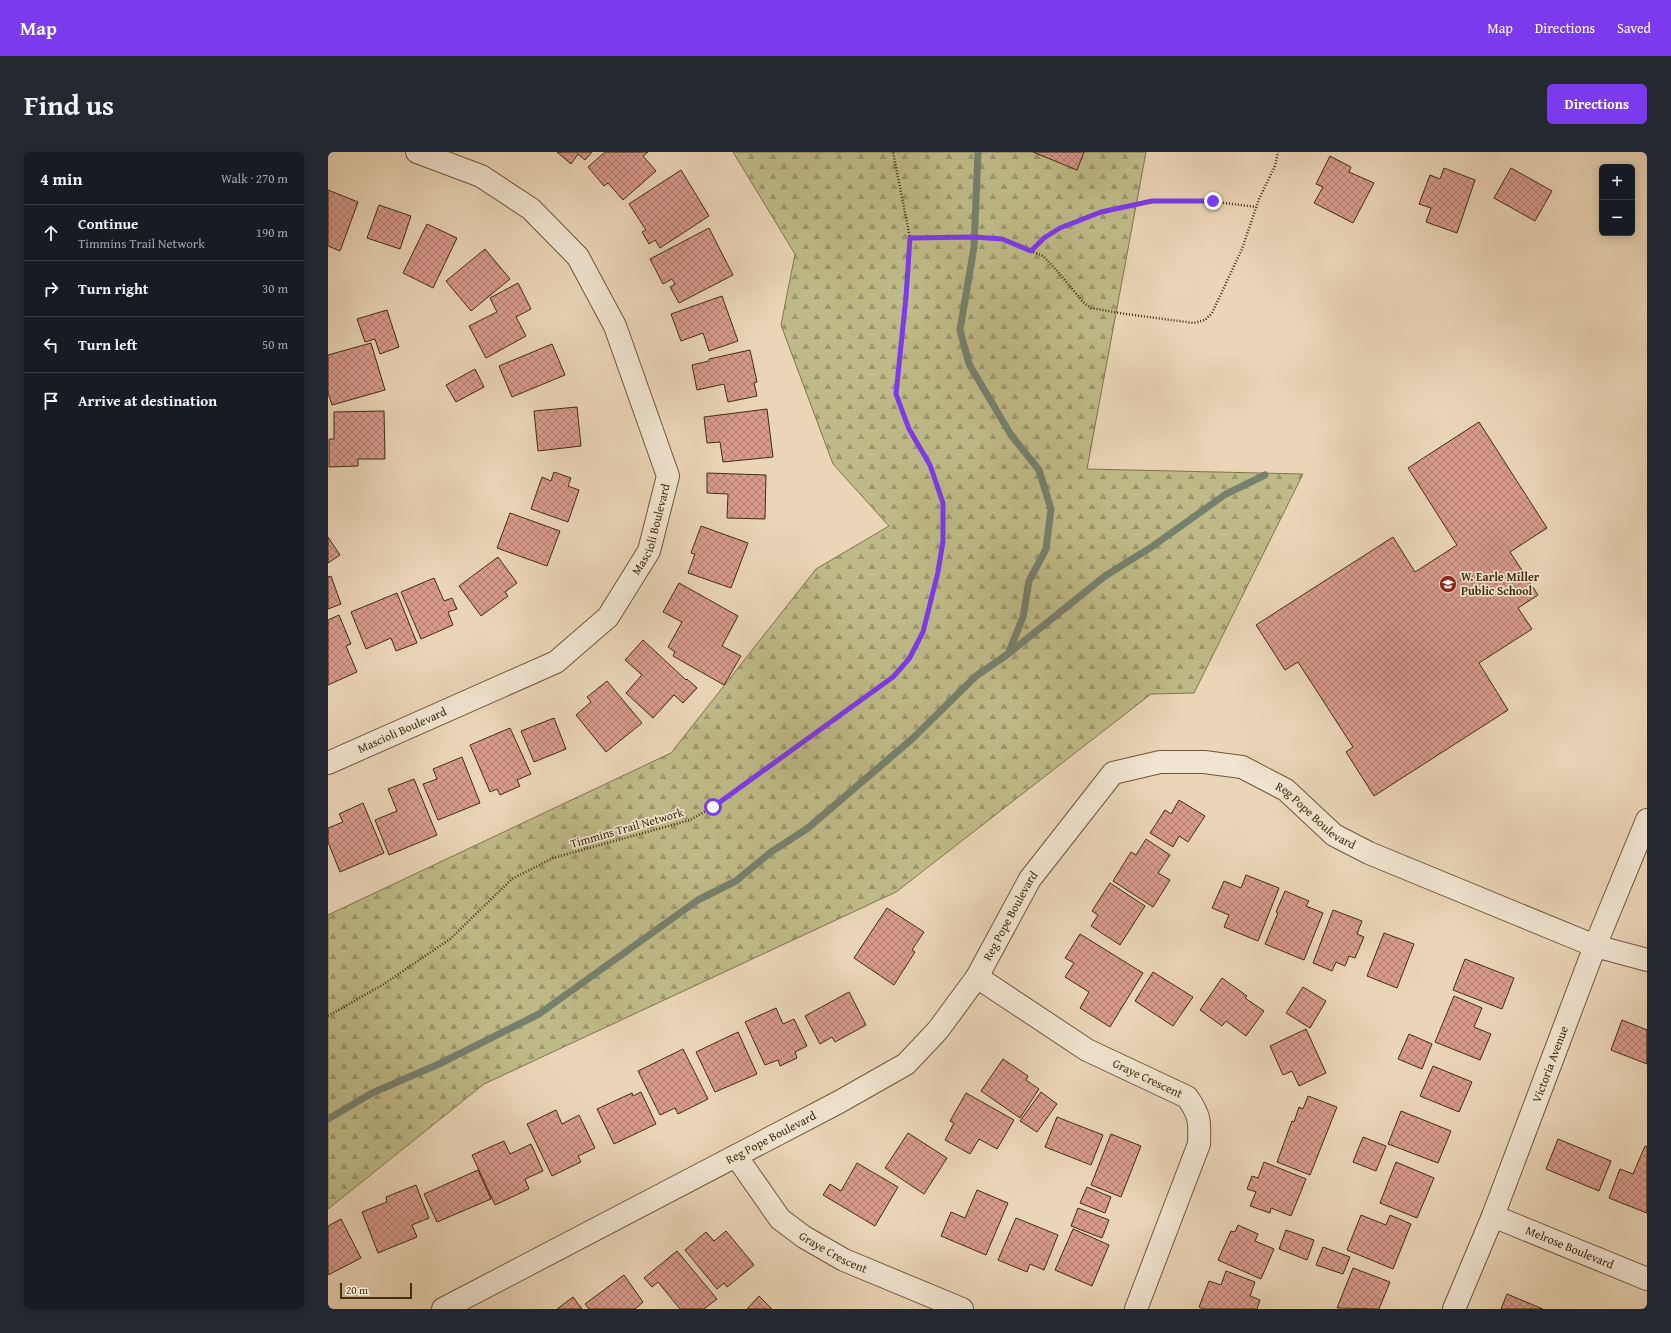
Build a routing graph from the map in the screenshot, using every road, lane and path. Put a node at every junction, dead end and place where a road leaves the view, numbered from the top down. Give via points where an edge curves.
1 (417, 152) edge
2 (893, 152) edge
3 (1278, 152) edge
4 (1256, 207) junction
5 (910, 238) junction
6 (1031, 251) junction
7 (328, 763) edge
8 (1647, 820) edge
9 (1595, 946) junction
10 (1647, 960) edge
11 (977, 977) junction
12 (328, 1016) edge
13 (736, 1156) junction
14 (1494, 1216) junction
15 (1647, 1279) edge
16 (443, 1309) edge
17 (962, 1309) edge
18 (1136, 1309) edge
19 (1454, 1309) edge

1 - 7 street, Mascioli Boulevard via 481,176 531,209 578,257 615,326 668,476 649,551 608,617 556,662
2 - 5 path, Timmins Trail Network
3 - 4 path via 1275,166
4 - 6 path via 1213,201 1152,201 1101,212 1060,228 1044,238
4 - 6 path via 1242,249 1212,312 1205,320 1194,323 1091,308 1043,256
5 - 6 path via 1002,239
5 - 12 path, Timmins Trail Network via 896,394 909,429 930,465 943,503 943,541 923,632 909,659 893,677 713,807 690,820 553,858 512,878 450,939 384,984
8 - 9 street, Victoria Avenue
9 - 10 street, Reg Pope Boulevard
9 - 11 street, Reg Pope Boulevard via 1369,853 1334,835 1286,790 1242,767 1204,762 1160,762 1113,773 1030,879
9 - 14 street, Victoria Avenue
11 - 13 street, Reg Pope Boulevard via 938,1030 906,1064
11 - 18 street, Graye Crescent via 1087,1050 1186,1097 1195,1108 1198,1116 1199,1144
13 - 16 street, Reg Pope Boulevard
13 - 17 street, Graye Crescent via 780,1219 804,1238 844,1260
14 - 15 street, Melrose Boulevard
14 - 19 street, Victoria Avenue

